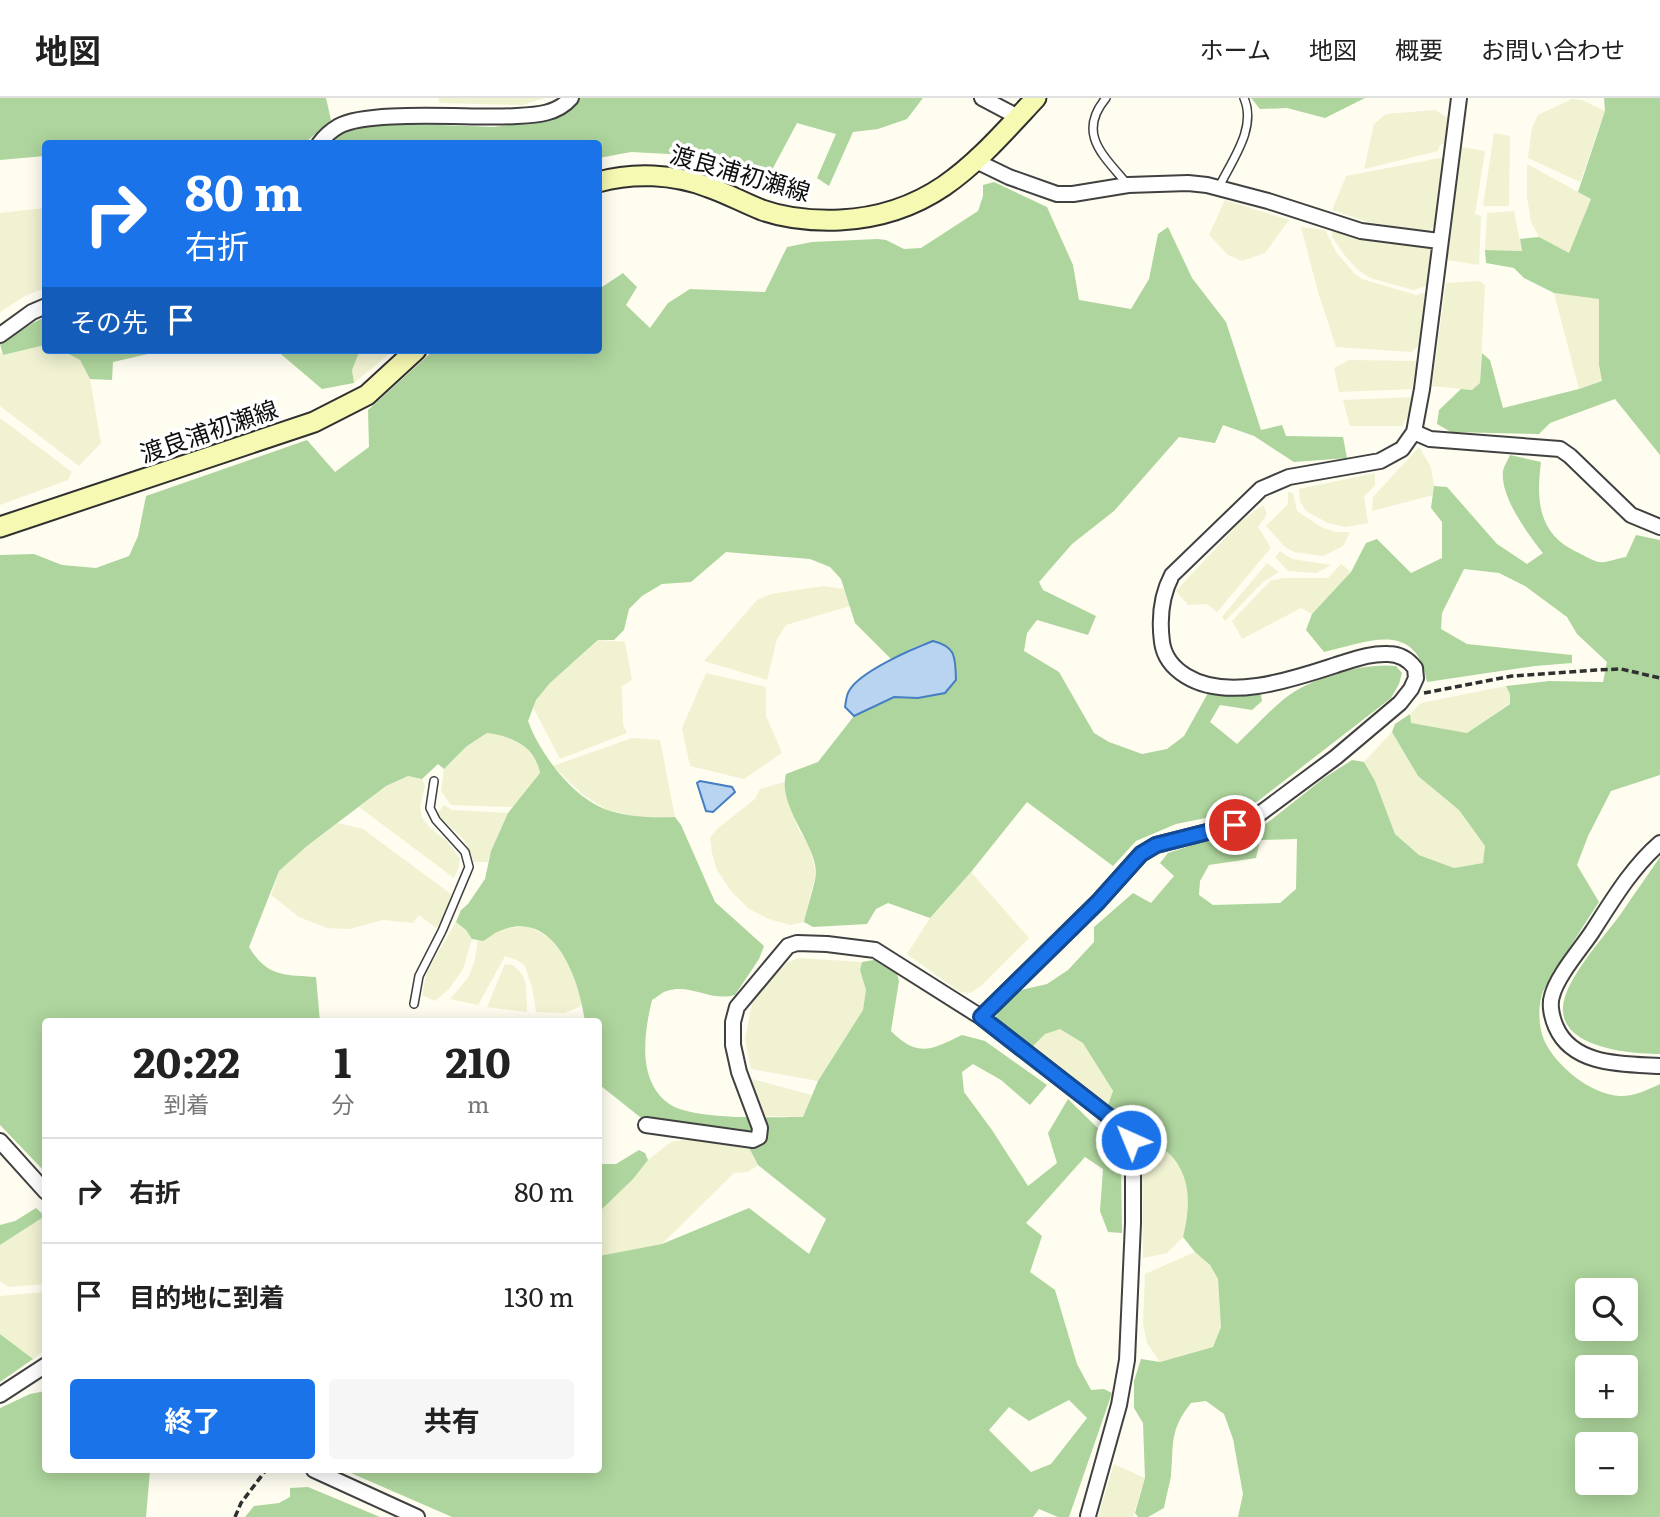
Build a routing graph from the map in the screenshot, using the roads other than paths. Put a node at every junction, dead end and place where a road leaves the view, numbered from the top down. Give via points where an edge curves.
1 (571, 98) edge
2 (982, 98) edge
3 (1036, 98) edge
4 (1106, 98) edge
5 (1244, 98) edge
6 (1459, 98) edge
7 (1018, 117) junction
8 (323, 140) edge
9 (976, 161) junction
10 (602, 181) edge
11 (1128, 185) junction
12 (1219, 187) junction
13 (1439, 241) junction
14 (42, 308) edge
15 (0, 335) edge
16 (412, 354) edge
17 (1413, 432) junction
18 (0, 527) edge
19 (1660, 527) edge
20 (434, 781) dead end
21 (1660, 843) edge
22 (414, 1004) dead end
23 (981, 1017) junction
24 (1660, 1066) edge
25 (646, 1125) dead end
26 (0, 1141) edge
27 (42, 1188) edge
28 (42, 1368) edge
29 (0, 1395) edge
30 (321, 1473) edge
31 (1087, 1516) edge
32 (417, 1517) edge

1 - 8 street via 560,109 538,115 357,120 340,125
2 - 7 street
3 - 7 main road, 渡良浦初瀬線
4 - 11 lane via 1093,118 1094,138
5 - 12 lane via 1246,132
6 - 13 street
7 - 9 main road, 渡良浦初瀬線
9 - 10 main road, 渡良浦初瀬線 via 919,203 857,219 781,216 707,186 674,178 626,175
9 - 11 street via 1057,194
11 - 12 street
12 - 13 street via 1361,231
13 - 17 street
14 - 15 street
16 - 18 main road, 渡良浦初瀬線 via 368,395 314,422
17 - 19 street via 1430,439 1560,449 1631,515
17 - 23 street via 1402,449 1380,461 1289,477 1255,494 1172,575 1164,594 1160,629 1163,650 1172,666 1194,680 1233,688 1305,675 1367,656 1403,657 1415,668 1416,678 1400,704 1254,818 1156,845 1141,854
20 - 22 lane via 429,808 465,852 469,867 419,976
21 - 24 street via 1615,896 1562,976 1551,1006 1558,1032 1586,1056
23 - 25 street via 875,950 797,943 788,946 737,1007 733,1022 739,1072 759,1136 753,1140
23 - 31 street via 1111,1118 1131,1140 1133,1223 1126,1360 1119,1405
26 - 27 street
28 - 29 street
30 - 32 street

